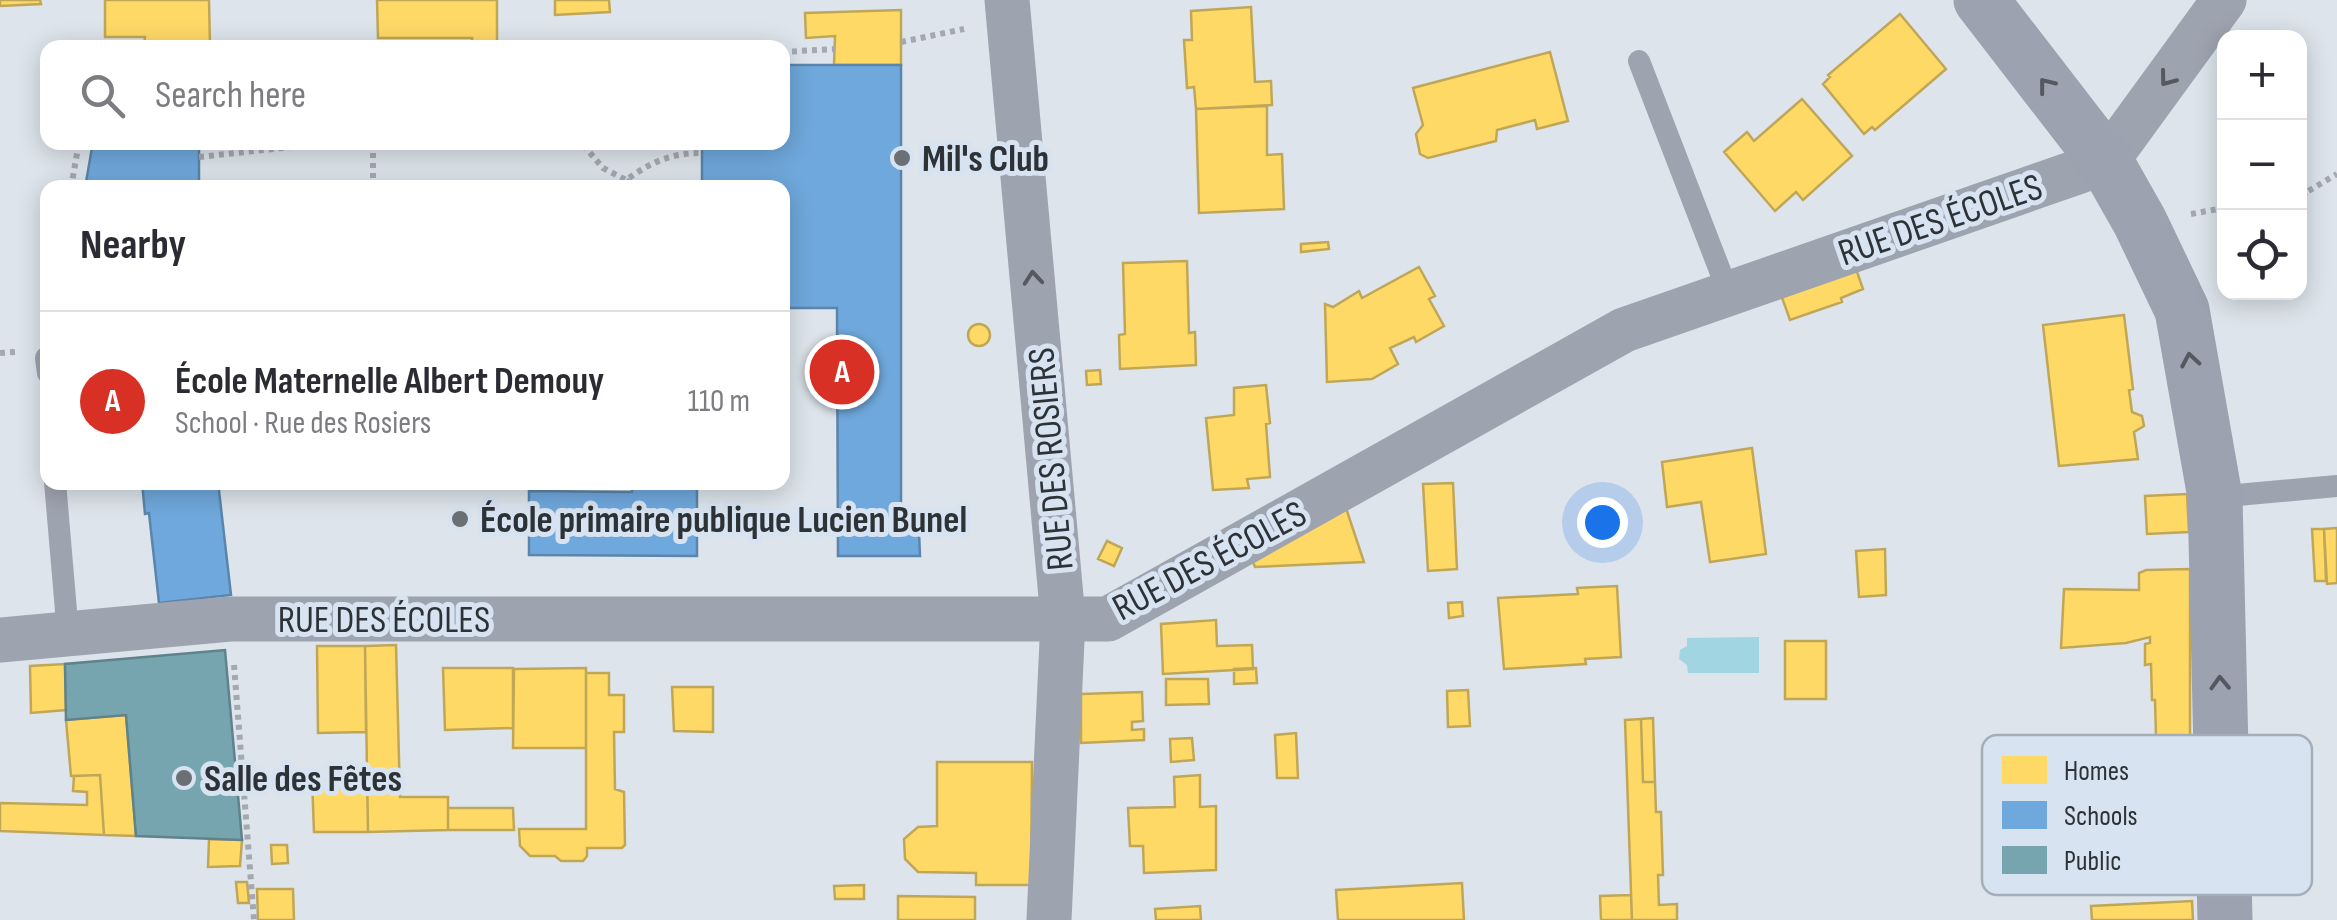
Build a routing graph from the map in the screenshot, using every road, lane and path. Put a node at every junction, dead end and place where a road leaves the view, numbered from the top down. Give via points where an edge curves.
1 (1981, 0) edge
2 (2224, 0) edge
3 (1008, 10) edge
4 (901, 42) dead end
5 (835, 49) dead end
6 (790, 52) edge
7 (1639, 61) dead end
8 (78, 150) edge
9 (268, 150) edge
10 (374, 150) edge
11 (590, 150) edge
12 (702, 153) dead end
13 (199, 158) dead end
14 (2106, 162) junction
15 (2337, 174) edge
16 (73, 180) edge
17 (373, 180) edge
18 (626, 180) joint
19 (2307, 193) edge
20 (1729, 294) junction
21 (2337, 486) edge
22 (57, 490) edge
23 (2215, 497) junction
24 (230, 619) junction
25 (1063, 619) junction
26 (68, 634) junction
27 (0, 640) edge
28 (2220, 735) edge
29 (2223, 895) edge
30 (254, 920) edge
31 (1049, 920) edge
32 (2224, 920) edge

14 -> 1 main road
2 -> 14 street
3 - 4 path
25 -> 3 street, RUE DES ROSIERS
5 - 6 path
7 - 20 lane
8 - 16 path
9 - 13 path
10 - 17 path
11 - 18 path via 603,168
12 - 18 path via 652,162
14 - 20 street, RUE DES ÉCOLES
23 -> 14 main road via 2182,310
15 - 19 path
20 - 25 street, RUE DES ÉCOLES via 1624,330 1108,619
21 - 23 lane
22 - 26 lane
28 -> 23 main road
24 - 25 street, RUE DES ÉCOLES
24 - 26 street, RUE DES ÉCOLES
24 - 30 path
25 - 31 street, RUE DES ROSIERS
26 - 27 street, RUE DES ÉCOLES
32 -> 29 main road

